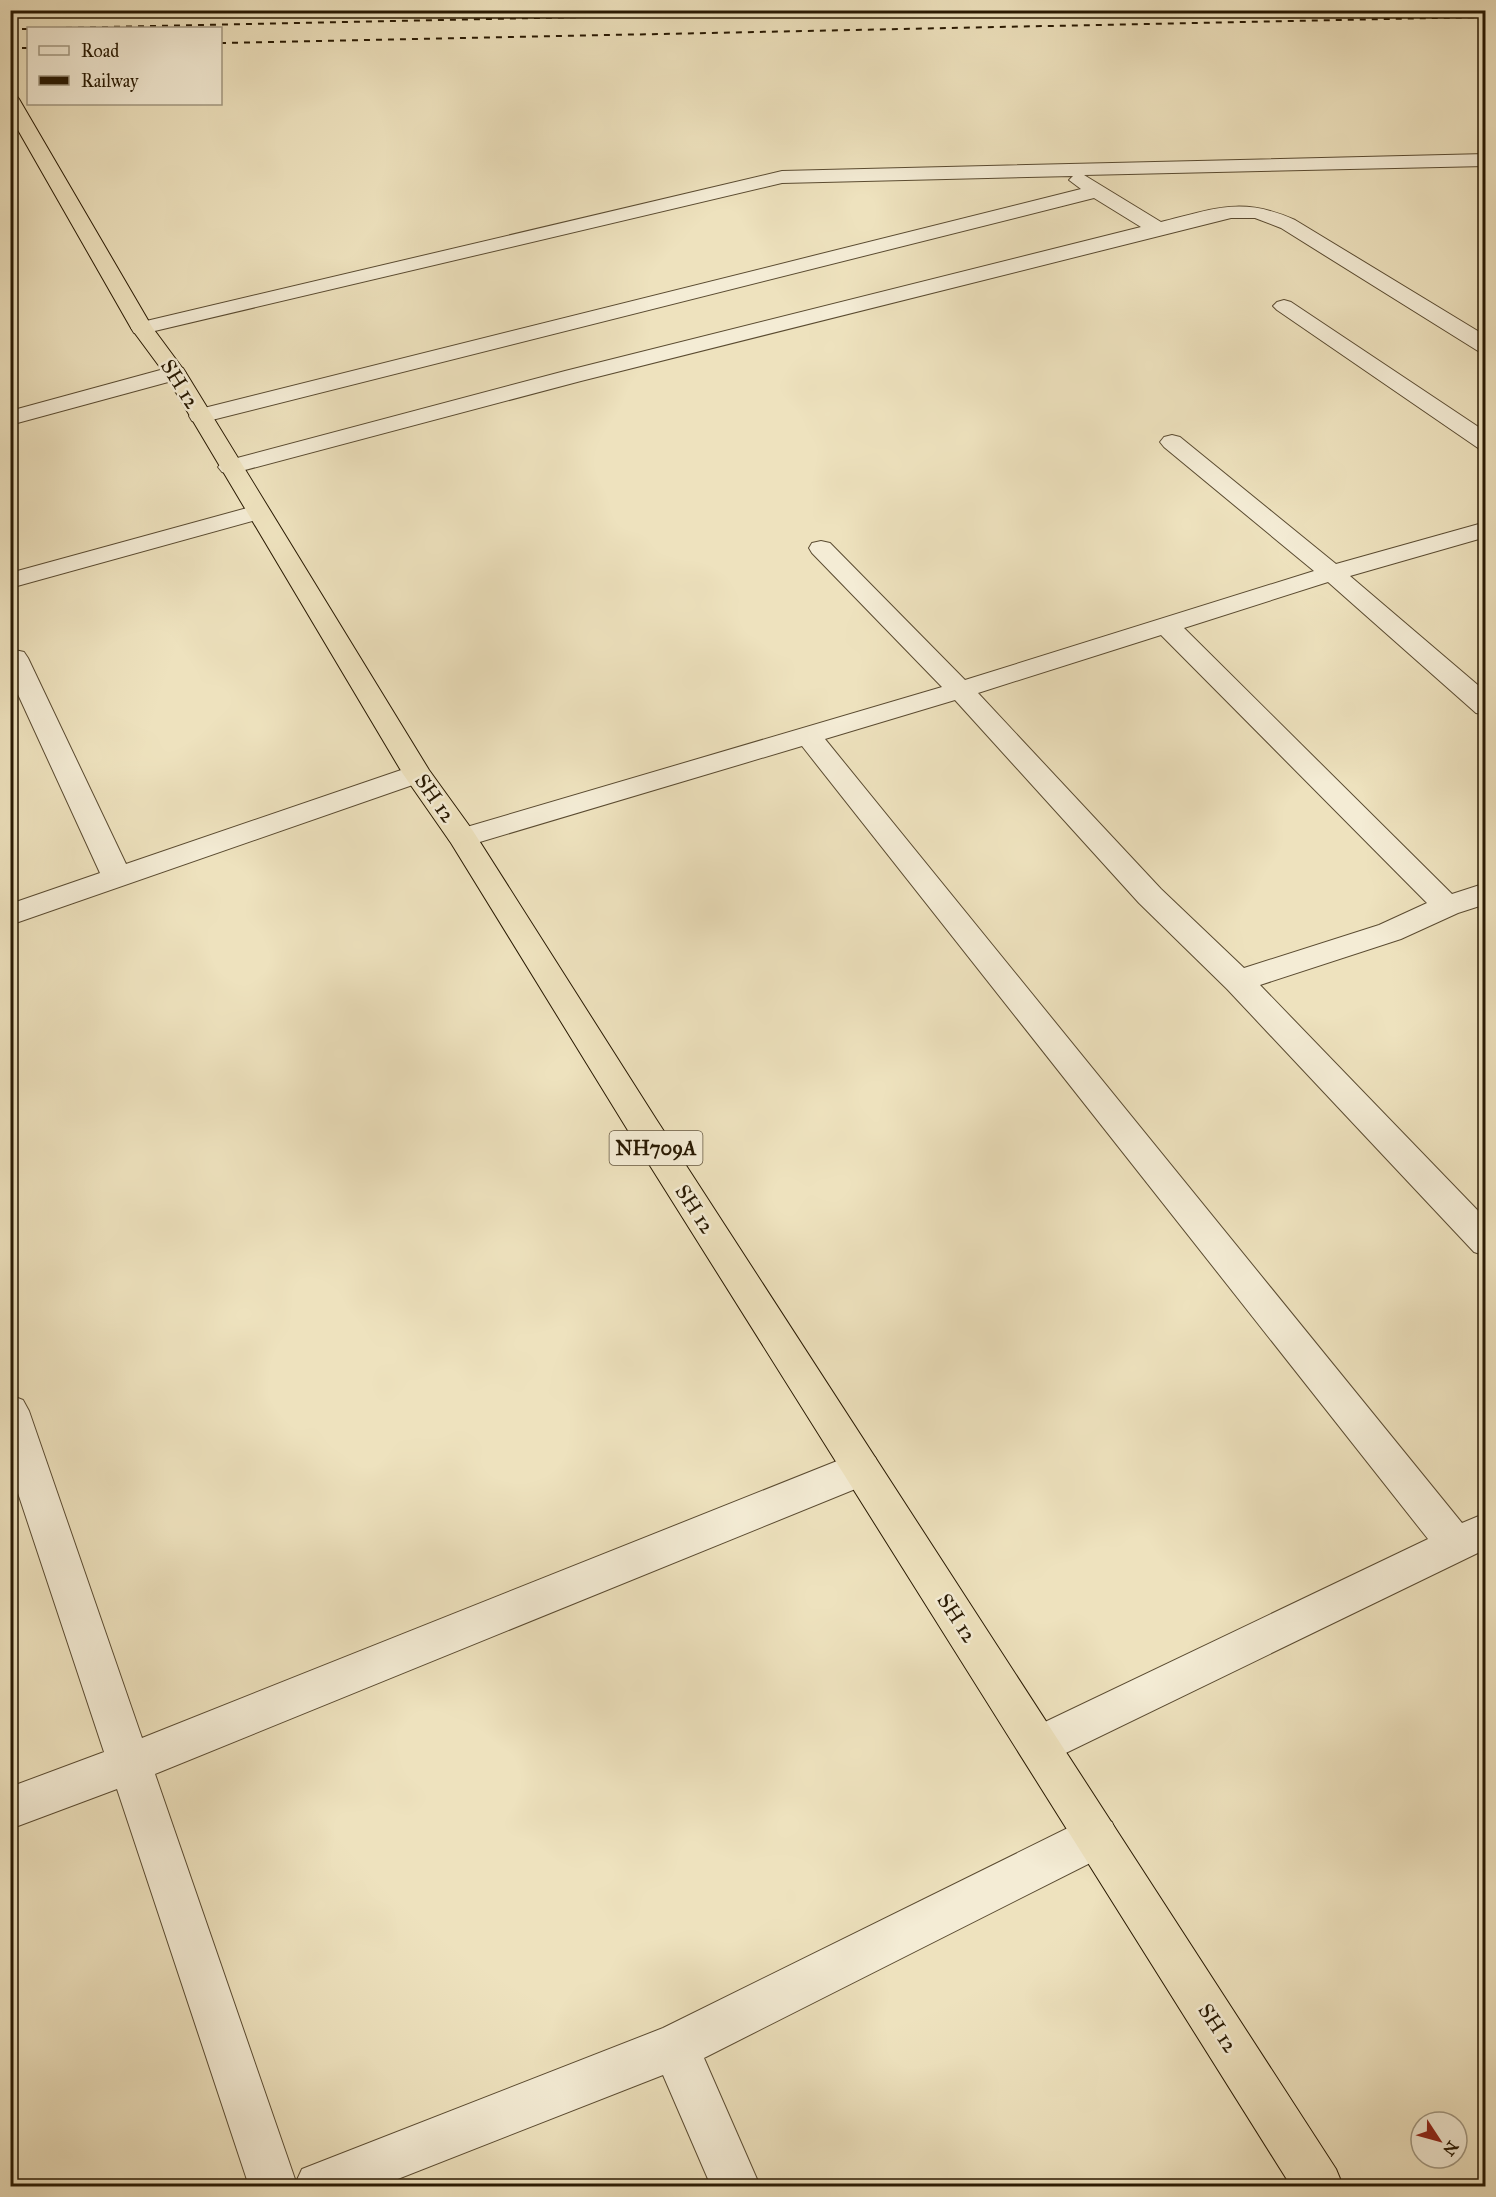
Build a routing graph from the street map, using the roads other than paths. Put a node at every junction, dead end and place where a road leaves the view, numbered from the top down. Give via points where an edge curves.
1 (10, 99) edge
2 (1485, 160) edge
3 (1063, 169) junction
4 (1098, 191) junction
5 (1158, 229) junction
6 (1284, 306) dead end
7 (142, 328) junction
8 (1485, 346) edge
9 (175, 373) junction
10 (200, 416) junction
11 (10, 418) edge
12 (1172, 442) dead end
13 (1485, 443) edge
14 (230, 467) junction
15 (258, 512) junction
16 (1485, 529) edge
17 (821, 548) dead end
18 (1332, 573) junction
19 (10, 581) edge
20 (1166, 626) junction
21 (15, 658) dead end
22 (960, 690) junction
23 (1485, 707) edge
24 (808, 736) junction
25 (417, 774) junction
26 (463, 838) junction
27 (117, 877) junction
28 (1485, 893) edge
29 (1447, 906) junction
30 (10, 915) edge
31 (1238, 981) junction
32 (1472, 1208) edge
33 (1485, 1242) edge
34 (10, 1411) edge
35 (861, 1469) junction
36 (1471, 1537) edge
37 (1039, 1746) junction
38 (131, 1763) junction
39 (10, 1808) edge
40 (1096, 1837) junction
41 (675, 2047) junction
42 (273, 2187) edge
43 (319, 2187) edge
44 (736, 2187) edge
45 (1319, 2187) edge

1 - 7 highway, SH 12 / NH709A
2 - 3 street
3 - 4 street
3 - 7 street via 782,177
4 - 5 street
4 - 10 street
5 - 8 street via 1245,210 1269,215
5 - 14 street
6 - 13 street
7 - 9 highway, SH 12 / NH709A
9 - 10 highway, SH 12 / NH709A
9 - 11 street
10 - 14 highway, SH 12 / NH709A
12 - 18 street
14 - 15 highway, SH 12 / NH709A
15 - 19 street
15 - 25 highway, SH 12 / NH709A
16 - 18 street
17 - 22 street
18 - 20 street
18 - 23 street
20 - 22 street
20 - 29 street
21 - 27 street
22 - 24 street
22 - 31 street via 1150,896
24 - 26 street
24 - 36 street
25 - 26 highway, SH 12 / NH709A
25 - 27 street
26 - 35 highway, SH 12 / NH709A
27 - 30 street
28 - 29 street
29 - 31 street via 1390,932
31 - 32 street
32 - 33 street
34 - 38 street
35 - 37 highway, SH 12 / NH709A
35 - 38 street
36 - 37 street
37 - 40 highway, SH 12 / NH709A
38 - 39 street
38 - 42 street
40 - 41 street
40 - 45 highway, SH 12 / NH709A
41 - 43 street
41 - 44 street

